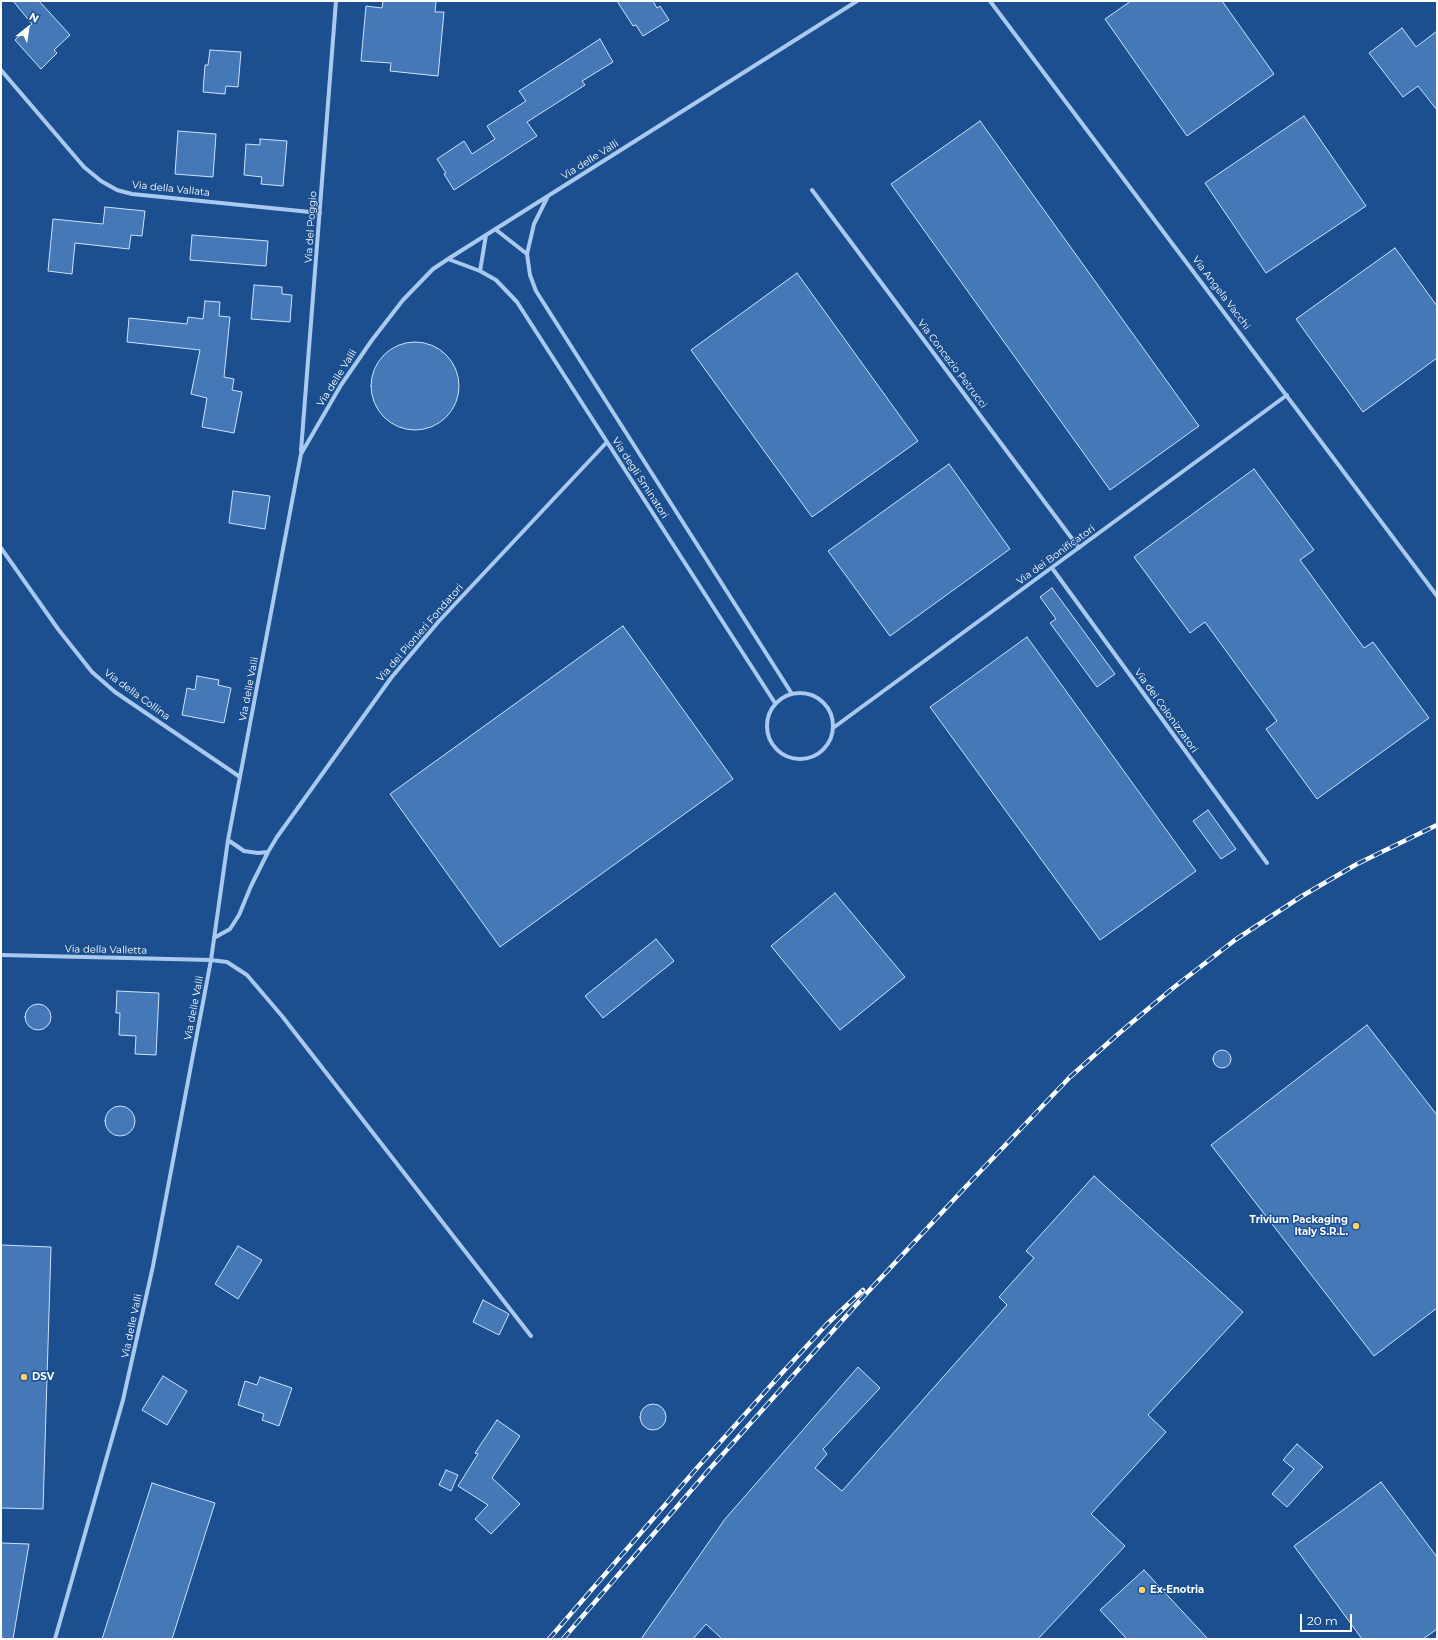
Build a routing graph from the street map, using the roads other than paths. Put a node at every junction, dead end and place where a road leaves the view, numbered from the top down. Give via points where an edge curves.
1 (336, 1) edge
2 (857, 1) edge
3 (990, 1) edge
4 (1, 70) edge
5 (812, 190) dead end
6 (548, 196) junction
7 (320, 213) junction
8 (495, 229) junction
9 (486, 235) junction
10 (528, 254) junction
11 (448, 259) junction
12 (480, 271) junction
13 (1287, 395) junction
14 (607, 442) junction
15 (301, 454) junction
16 (1, 548) edge
17 (1079, 548) junction
18 (1052, 568) junction
19 (1437, 596) edge
20 (792, 694) junction
21 (775, 703) junction
22 (834, 728) junction
23 (240, 777) junction
24 (228, 840) junction
25 (268, 852) junction
26 (1267, 863) dead end
27 (214, 938) junction
28 (1, 955) edge
29 (211, 960) junction
30 (531, 1336) dead end
31 (55, 1639) edge

1 - 7 street, Via del Poggio
2 - 6 street, Via delle Valli
3 - 13 street, Via Angela Vacchi
4 - 7 street, Via della Vallata via 84,167 117,190 132,194
5 - 17 street, Via Concezio Petrucci
6 - 8 street, Via delle Valli
6 - 10 street, Via degli Sminatori via 534,224
7 - 15 street, Via del Poggio
8 - 9 street, Via delle Valli
8 - 10 street
9 - 11 street, Via delle Valli
9 - 12 street
10 - 20 street, Via degli Sminatori via 530,276 539,296
11 - 12 street, Via degli Sminatori
11 - 15 street, Via delle Valli via 425,277 383,325 341,385
12 - 14 street, Via degli Sminatori via 496,280 517,302
13 - 17 street, Via dei Bonificatori
13 - 19 street, Via Angela Vacchi
14 - 21 street, Via degli Sminatori
14 - 25 street, Via dei Pionieri Fondatori via 453,606 406,660
15 - 23 street, Via delle Valli
16 - 23 street, Via della Collina via 58,630 92,672 115,692
17 - 18 street, Via dei Bonificatori
18 - 22 street, Via dei Bonificatori
18 - 26 street, Via dei Colonizzatori
20 - 21 street
20 - 22 street via 812,695 822,700 828,708
21 - 22 street via 766,724 768,736 773,746 792,759 815,756 825,749
23 - 24 street, Via delle Valli
24 - 25 street via 244,851
24 - 27 street, Via delle Valli
25 - 27 street, Via dei Pionieri Fondatori via 230,929
27 - 29 street, Via delle Valli
28 - 29 street, Via della Valletta
29 - 30 street, Via della Valletta via 227,962 247,975 259,987
29 - 31 street, Via delle Valli via 135,1352 116,1428

